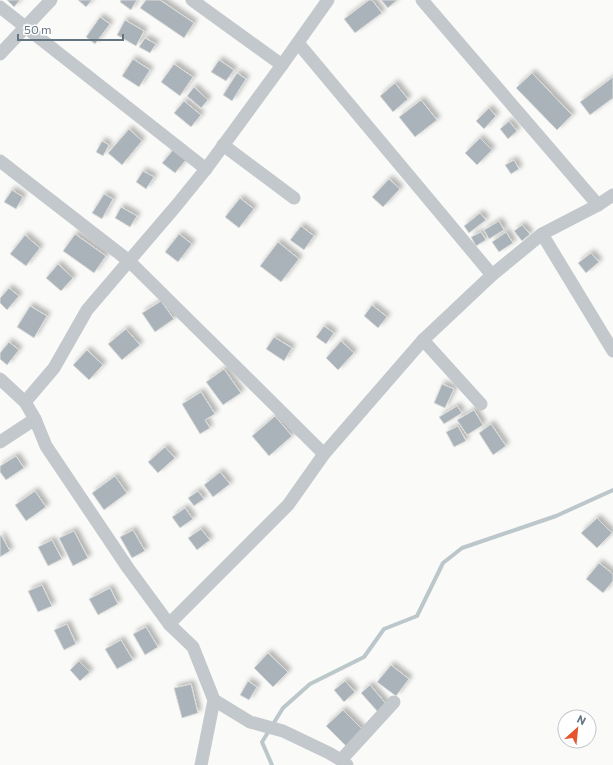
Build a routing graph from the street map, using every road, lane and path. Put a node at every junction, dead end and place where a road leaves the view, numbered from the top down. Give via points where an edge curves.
1 (51, 0) edge
2 (192, 0) edge
3 (328, 0) edge
4 (422, 0) edge
5 (0, 7) edge
6 (26, 27) junction
7 (298, 43) junction
8 (0, 54) edge
9 (282, 65) junction
10 (223, 145) junction
11 (0, 161) edge
12 (206, 169) junction
13 (613, 195) edge
14 (294, 198) dead end
15 (598, 205) junction
16 (542, 234) junction
17 (129, 261) junction
18 (492, 275) junction
19 (423, 340) junction
20 (613, 351) edge
21 (0, 379) edge
22 (25, 402) junction
23 (481, 404) dead end
24 (35, 419) junction
25 (0, 442) edge
26 (324, 454) junction
27 (168, 624) junction
28 (214, 700) junction
29 (394, 702) dead end
30 (202, 760) edge
31 (344, 762) edge

1 - 6 street
2 - 9 street
3 - 7 street
4 - 15 street
5 - 6 street
6 - 8 street
6 - 12 street
7 - 9 street
7 - 18 street
9 - 10 street
10 - 12 street
10 - 14 street
11 - 17 street
12 - 17 street
13 - 15 street
15 - 16 street
16 - 18 street
16 - 20 street
17 - 22 street via 87,310 54,368
17 - 26 street
18 - 19 street
19 - 23 street
19 - 26 street
21 - 22 street
22 - 24 street
24 - 25 street
24 - 27 street via 46,446
26 - 27 street via 288,505
27 - 28 street via 193,647
28 - 30 street
28 - 31 street via 250,722 283,731
29 - 31 street

